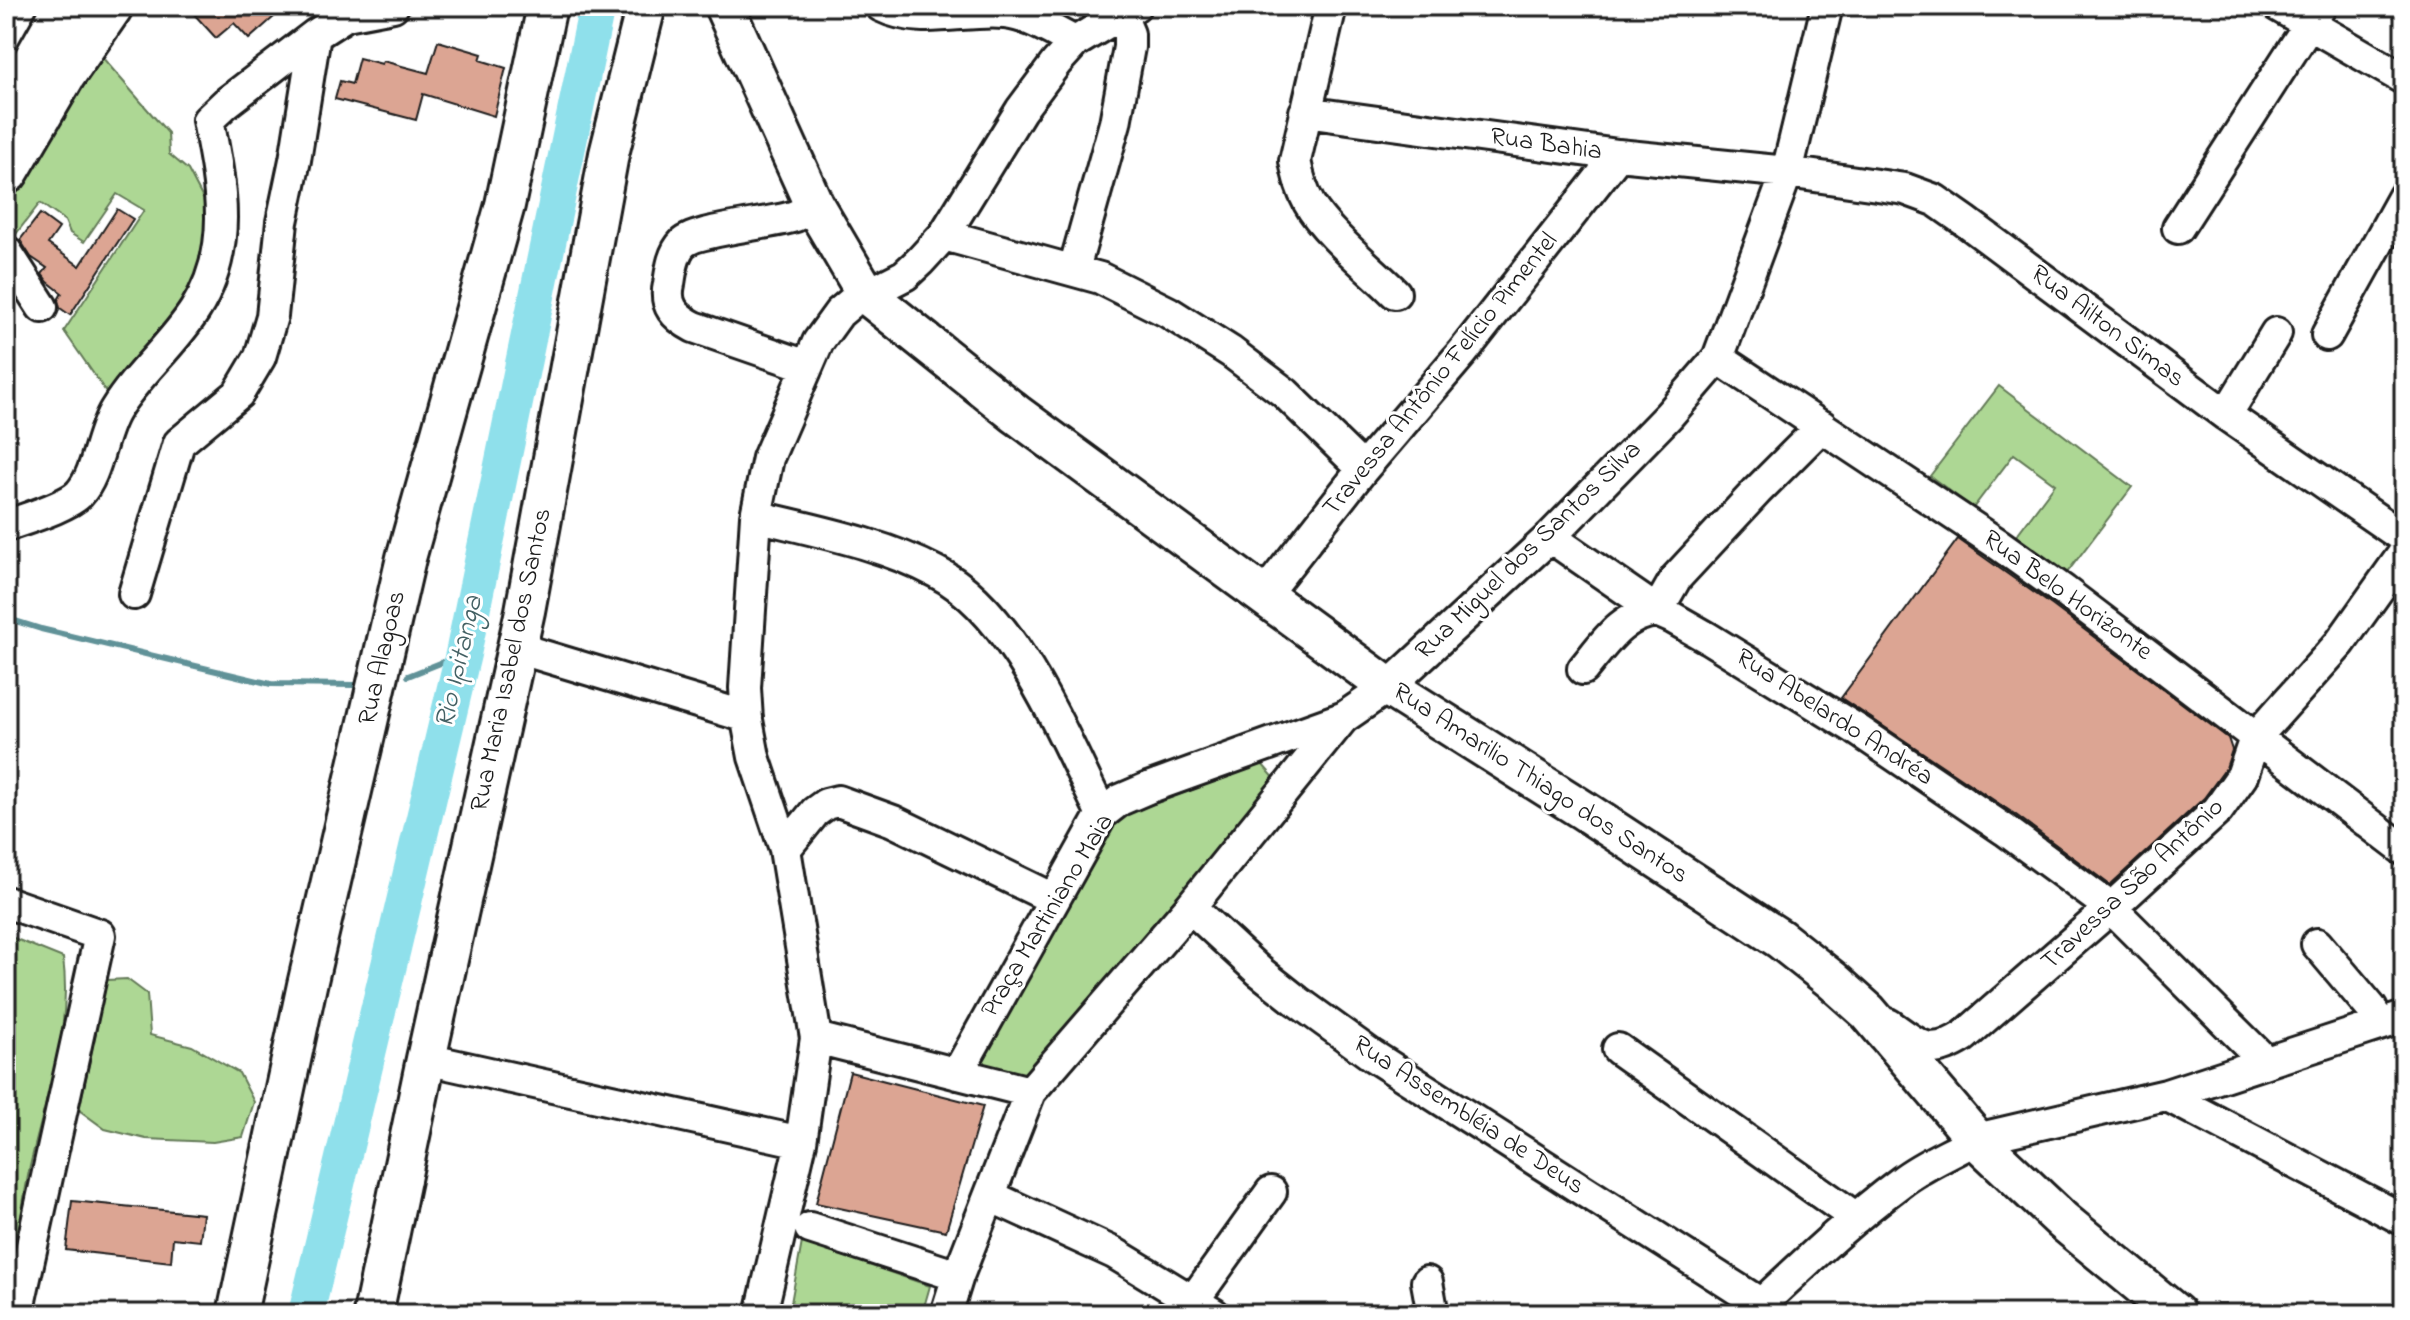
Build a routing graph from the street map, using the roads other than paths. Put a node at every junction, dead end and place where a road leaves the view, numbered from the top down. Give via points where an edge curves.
1 (67, 6) edge
2 (110, 6) edge
3 (393, 6) edge
4 (547, 6) edge
5 (646, 6) edge
6 (724, 6) edge
7 (881, 6) edge
8 (1331, 6) edge
9 (1827, 6) edge
10 (2278, 6) edge
11 (1128, 10) edge
12 (2316, 16) edge
13 (315, 35) junction
14 (1075, 42) junction
15 (2404, 79) edge
16 (1305, 112) junction
17 (6, 113) edge
18 (1618, 155) junction
19 (6, 171) edge
20 (1787, 172) junction
21 (2404, 196) edge
22 (814, 205) junction
23 (2178, 228) dead end
24 (944, 235) junction
25 (6, 251) edge
26 (1074, 269) junction
27 (1395, 293) dead end
28 (867, 295) junction
29 (42, 307) dead end
30 (2276, 333) dead end
31 (2327, 335) dead end
32 (1718, 358) junction
33 (807, 366) junction
34 (2226, 415) junction
35 (1822, 426) junction
36 (1363, 469) junction
37 (756, 516) junction
38 (6, 526) edge
39 (1550, 537) junction
40 (2404, 538) edge
41 (2404, 553) edge
42 (134, 594) dead end
43 (1264, 595) junction
44 (1657, 611) junction
45 (517, 648) junction
46 (1583, 669) dead end
47 (1388, 687) junction
48 (747, 717) junction
49 (1343, 718) junction
50 (2255, 738) junction
51 (1261, 748) junction
52 (1283, 792) junction
53 (1102, 814) junction
54 (785, 849) junction
55 (2404, 850) edge
56 (1054, 899) junction
57 (6, 902) edge
58 (1190, 907) junction
59 (2111, 908) junction
60 (2317, 944) dead end
61 (1868, 1012) junction
62 (2391, 1021) edge
63 (816, 1038) junction
64 (1618, 1049) dead end
65 (426, 1059) junction
66 (2266, 1062) junction
67 (957, 1074) junction
68 (1030, 1092) junction
69 (2166, 1095) junction
70 (1976, 1139) junction
71 (801, 1142) junction
72 (1271, 1192) dead end
73 (990, 1196) junction
74 (1856, 1218) junction
75 (2404, 1220) edge
76 (810, 1228) dead end
77 (958, 1276) junction
78 (1427, 1282) dead end
79 (1204, 1308) edge
80 (1757, 1309) edge
81 (17, 1314) edge
82 (237, 1314) edge
83 (373, 1314) edge
84 (761, 1314) edge
85 (946, 1314) edge
86 (1429, 1314) edge
87 (2176, 1314) edge

1 - 17 highway
2 - 19 highway
3 - 13 street via 346,15
4 - 82 main road, Rua Alagoas via 505,205 406,558
5 - 45 main road, Rua Maria Isabel dos Santos via 609,154
6 - 22 main road
7 - 14 street via 931,18 1008,13
8 - 16 street
9 - 20 street, Rua Miguel dos Santos Silva
10 - 12 street
11 - 14 street
11 - 26 street via 1129,47 1115,123
12 - 15 street
12 - 23 street
13 - 38 street via 208,120 222,209 217,256 195,310 113,412 78,495
13 - 42 street via 282,222 272,316 260,357 238,394 179,443
14 - 24 street via 1021,110
16 - 18 street, Rua Bahia
16 - 27 street via 1295,161 1300,185 1325,224
18 - 20 street, Rua Bahia
18 - 36 street, Travessa Antônio Felício Pimentel
20 - 32 street, Rua Miguel dos Santos Silva
20 - 34 street, Rua Ailton Simas via 1905,189 1935,200
21 - 31 street
22 - 28 main road
22 - 33 street via 794,217 685,241 667,289 668,305 694,327
24 - 26 street
24 - 28 street via 905,275
25 - 29 street
26 - 36 street via 1168,312 1231,352 1285,393
28 - 33 street via 839,313
28 - 43 main road, Rua Amarilio Thiago dos Santos via 1016,414
30 - 34 street
32 - 35 street, Rua Belo Horizonte
32 - 39 street, Rua Miguel dos Santos Silva
33 - 37 street via 768,458
34 - 40 street, Rua Ailton Simas
35 - 44 street via 1676,578
35 - 50 street, Rua Belo Horizonte via 2064,591
36 - 43 street, Travessa Antônio Felício Pimentel
37 - 48 street
37 - 53 street via 890,553 937,572 970,595 1018,653
39 - 44 street, Rua Abelardo Andréa
39 - 47 street, Rua Miguel dos Santos Silva
41 - 50 street, Travessa São Antônio via 2340,643
43 - 47 main road, Rua Amarilio Thiago dos Santos
44 - 46 street via 1640,612 1623,623
44 - 59 street, Rua Abelardo Andréa via 1856,729
45 - 48 street
45 - 65 main road, Rua Maria Isabel dos Santos
47 - 49 street, Rua Miguel dos Santos Silva
47 - 61 main road, Rua Amarilio Thiago dos Santos via 1780,939
48 - 54 street via 754,757
49 - 51 street, Praça Martiniano Maia
49 - 52 street, Rua Miguel dos Santos Silva
50 - 55 street, Rua Belo Horizonte
50 - 59 street, Travessa São Antônio via 2242,776 2218,810
51 - 52 street via 1280,767
51 - 53 street, Praça Martiniano Maia via 1120,800
52 - 58 street, Rua Miguel dos Santos Silva
53 - 56 street, Praça Martiniano Maia
54 - 56 street via 815,812 838,801 893,821
54 - 63 street
56 - 67 street, Praça Martiniano Maia
57 - 81 street via 100,935
58 - 68 street, Rua Miguel dos Santos Silva
58 - 80 street, Rua Assembléia de Deus via 1259,971 1373,1056
59 - 61 street, Travessa São Antônio via 1949,1046 1924,1048
59 - 66 street, Rua Abelardo Andréa
60 - 62 street via 2371,1008
61 - 70 main road, Rua Amarilio Thiago dos Santos
62 - 66 street
63 - 67 street
63 - 71 street
64 - 74 street
65 - 71 street
65 - 83 main road, Rua Maria Isabel dos Santos
66 - 69 street
67 - 68 street
68 - 73 street, Rua Miguel dos Santos Silva
69 - 70 street
69 - 75 street
70 - 74 street via 1902,1180
70 - 87 main road, Rua Amarilio Thiago dos Santos via 2063,1221
71 - 84 street
72 - 79 street
73 - 77 street, Rua Miguel dos Santos Silva
73 - 79 street via 1114,1253
74 - 80 street
76 - 77 street
77 - 85 street, Rua Miguel dos Santos Silva
78 - 86 street

